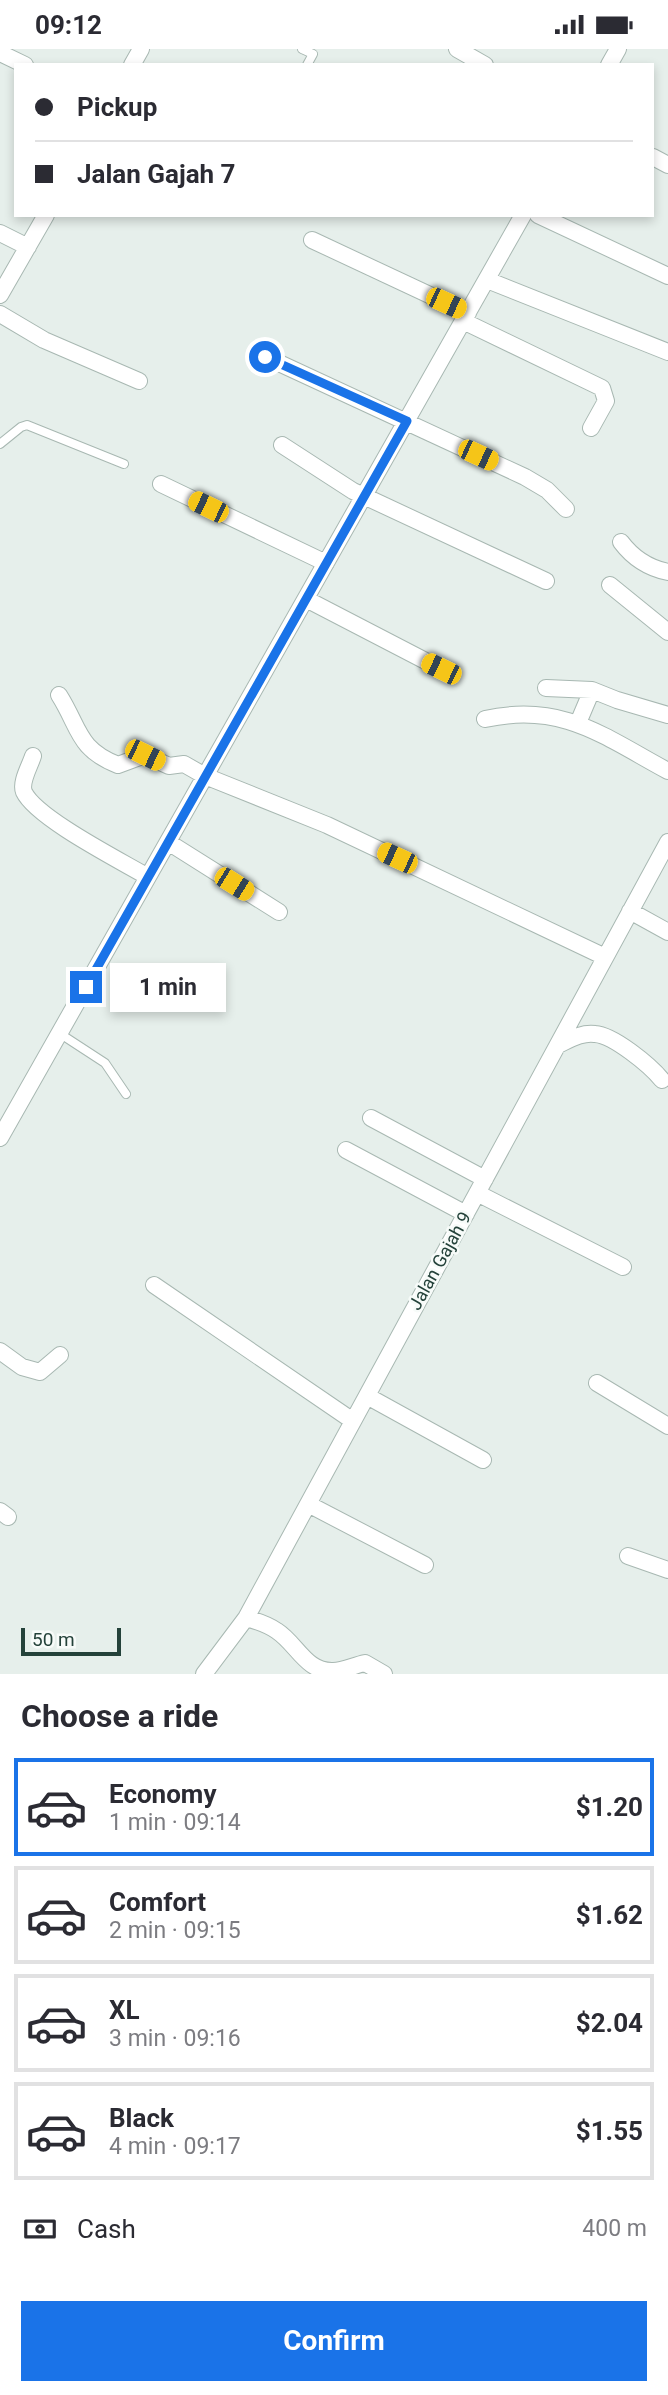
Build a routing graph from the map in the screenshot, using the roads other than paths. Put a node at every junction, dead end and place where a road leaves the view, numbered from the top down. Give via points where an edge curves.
1 (302, 49) edge
2 (457, 49) edge
3 (315, 52) edge
4 (0, 53) edge
5 (21, 63) edge
6 (482, 63) edge
7 (45, 217) edge
8 (522, 217) edge
9 (542, 217) edge
10 (0, 233) edge
11 (312, 240) dead end
12 (27, 247) junction
13 (668, 276) edge
14 (487, 280) junction
15 (0, 295) edge
16 (0, 314) edge
17 (466, 317) junction
18 (668, 352) edge
19 (265, 357) dead end
20 (139, 381) dead end
21 (407, 421) junction
22 (591, 428) dead end
23 (0, 444) edge
24 (282, 445) dead end
25 (124, 464) dead end
26 (161, 484) dead end
27 (365, 495) junction
28 (566, 509) dead end
29 (621, 543) dead end
30 (326, 563) junction
31 (668, 572) edge
32 (546, 582) dead end
33 (610, 585) dead end
34 (306, 599) junction
35 (668, 632) edge
36 (441, 669) dead end
37 (546, 688) dead end
38 (592, 690) junction
39 (59, 695) dead end
40 (668, 715) edge
41 (485, 719) dead end
42 (579, 723) junction
43 (33, 757) dead end
44 (668, 771) edge
45 (205, 776) junction
46 (168, 842) junction
47 (668, 842) edge
48 (148, 877) junction
49 (631, 911) junction
50 (279, 912) dead end
51 (668, 932) edge
52 (606, 957) junction
53 (59, 1033) junction
54 (558, 1045) junction
55 (662, 1080) dead end
56 (127, 1094) dead end
57 (371, 1118) dead end
58 (0, 1138) edge
59 (346, 1150) dead end
60 (481, 1186) junction
61 (466, 1214) junction
62 (623, 1267) dead end
63 (154, 1285) dead end
64 (0, 1351) edge
65 (60, 1355) dead end
66 (597, 1383) dead end
67 (367, 1396) junction
68 (353, 1421) junction
69 (668, 1426) edge
70 (483, 1460) dead end
71 (309, 1504) junction
72 (628, 1556) dead end
73 (425, 1565) dead end
74 (668, 1570) edge
75 (246, 1618) junction
76 (204, 1674) edge
77 (384, 1674) edge

1 - 3 lane
2 - 6 street
4 - 5 street
7 - 12 street
8 - 14 street
9 - 13 street
10 - 12 street
11 - 17 street
12 - 15 street
14 - 17 street
14 - 18 street
16 - 20 street via 44,340
17 - 21 street
17 - 22 street via 602,388 606,401
19 - 21 street
21 - 27 street
21 - 28 street via 526,477
23 - 25 lane via 27,425
24 - 27 street
26 - 30 street
27 - 30 street
27 - 32 street
29 - 31 street via 644,564
30 - 34 street
33 - 35 street
34 - 36 street
34 - 45 street
37 - 38 street
38 - 40 street
38 - 42 street
39 - 45 street via 78,735 91,751 107,760 118,765 145,755 169,766 184,764
41 - 42 street via 545,714
42 - 44 street
43 - 48 street via 24,793 40,811
45 - 46 street
45 - 52 street via 327,825
46 - 48 street
46 - 50 street
47 - 49 street, Jalan Gajah 9
48 - 53 street
49 - 51 street
49 - 52 street, Jalan Gajah 9
52 - 54 street, Jalan Gajah 9
53 - 56 lane via 105,1063
53 - 58 street
54 - 55 street via 578,1036 607,1038 642,1059
54 - 60 street, Jalan Gajah 9
57 - 60 street
59 - 61 street
60 - 61 street, Jalan Gajah 9
60 - 62 street
61 - 67 street, Jalan Gajah 9
63 - 68 street
64 - 65 street via 22,1367 40,1372
66 - 69 street
67 - 68 street, Jalan Gajah 9
67 - 70 street
68 - 71 street, Jalan Gajah 9
71 - 73 street
71 - 75 street, Jalan Gajah 9
72 - 74 street
75 - 76 street, Jalan Gajah 9
75 - 77 street via 278,1631 317,1668 335,1672 365,1663

